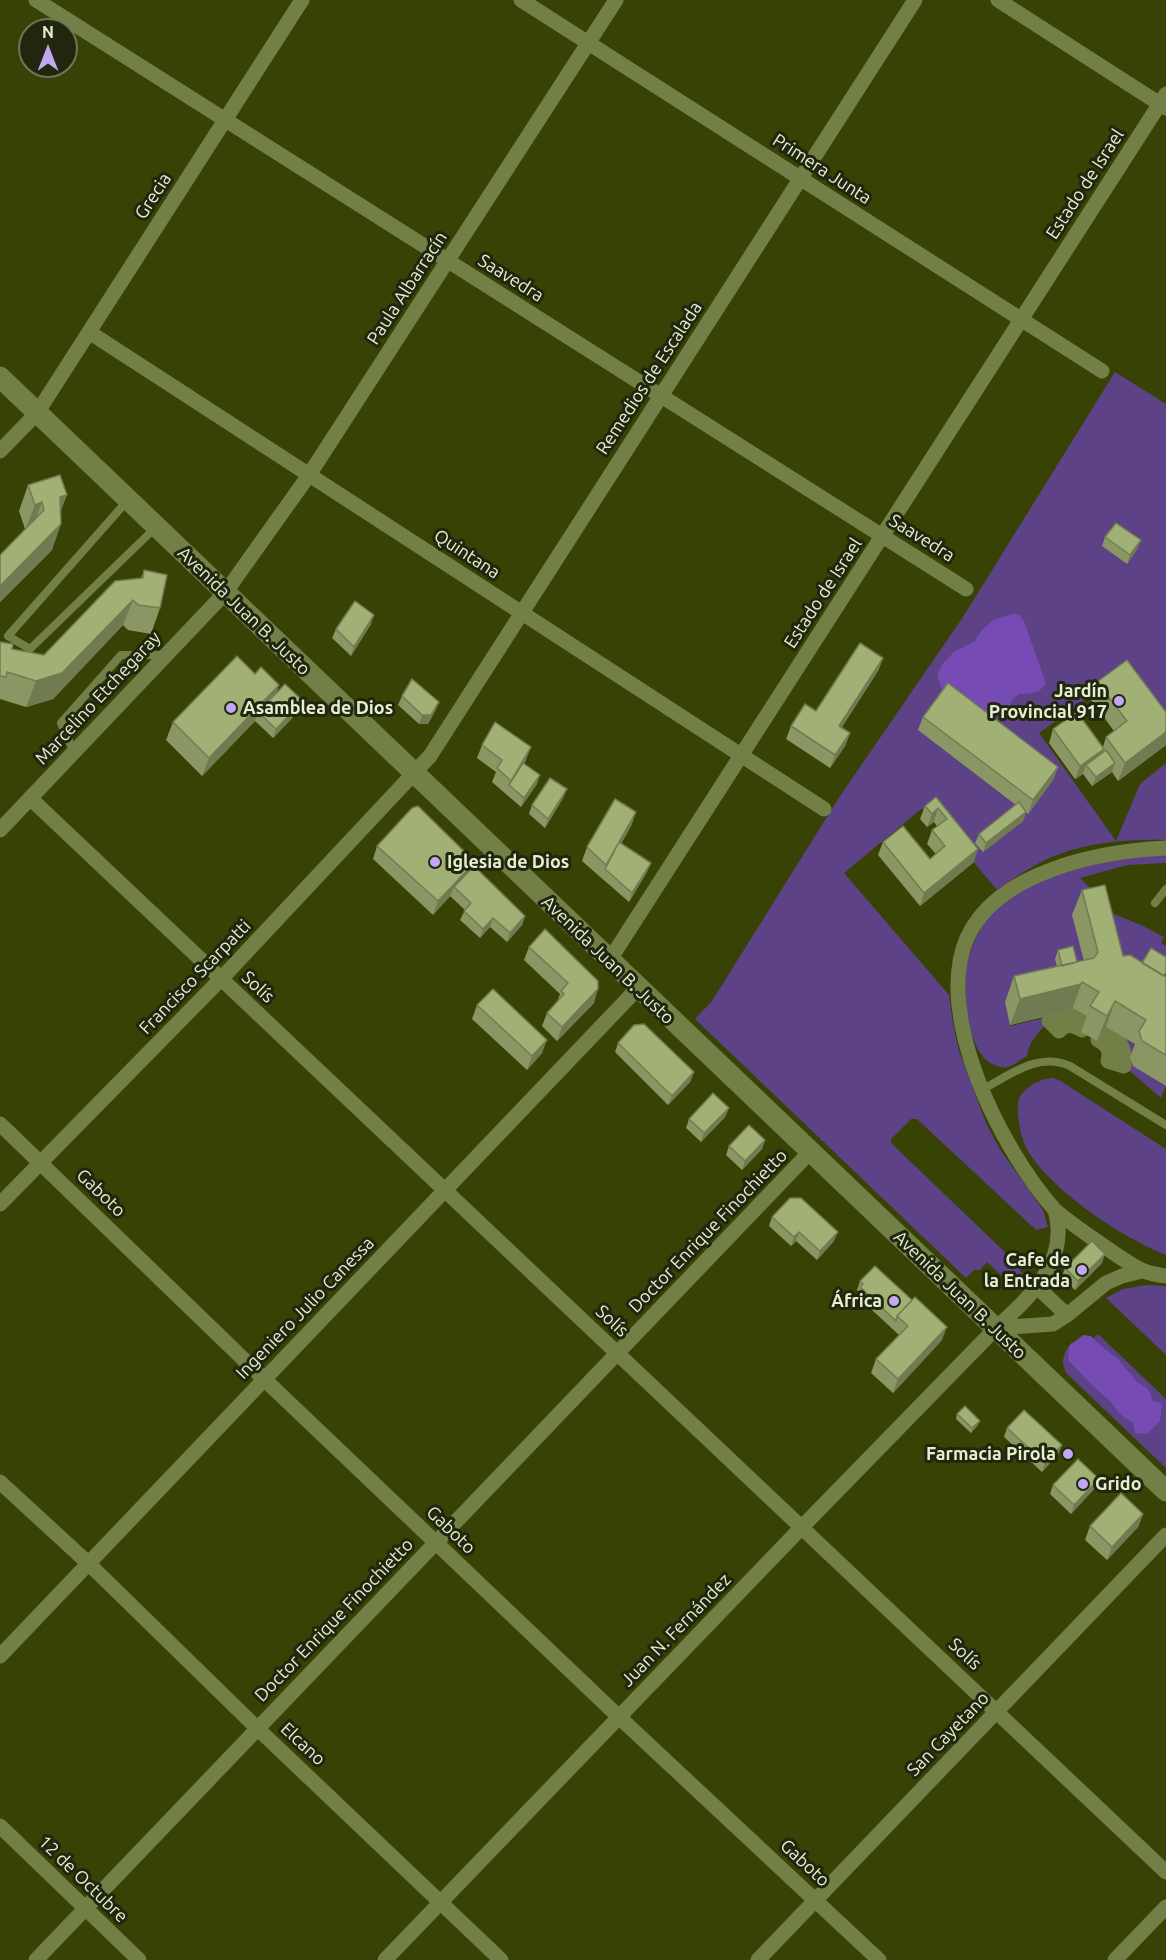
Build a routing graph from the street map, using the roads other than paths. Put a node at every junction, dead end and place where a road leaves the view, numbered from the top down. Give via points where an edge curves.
1 (36, 0) edge
2 (302, 0) edge
3 (521, 0) edge
4 (616, 0) edge
5 (915, 0) edge
6 (998, 0) edge
7 (588, 43) junction
8 (1164, 102) edge
9 (225, 120) junction
10 (800, 178) junction
11 (447, 261) junction
12 (1021, 320) junction
13 (89, 332) junction
14 (1102, 371) dead end
15 (0, 377) edge
16 (661, 396) junction
17 (37, 413) junction
18 (0, 451) edge
19 (309, 475) junction
20 (128, 500) junction
21 (156, 527) junction
22 (883, 536) junction
23 (966, 589) dead end
24 (225, 593) junction
25 (522, 612) junction
26 (165, 655) junction
27 (74, 752) junction
28 (742, 755) junction
29 (414, 774) junction
30 (30, 798) junction
31 (824, 809) dead end
32 (0, 830) edge
33 (1166, 848) edge
34 (1166, 889) edge
35 (1155, 903) dead end
36 (609, 961) junction
37 (221, 979) junction
38 (638, 988) junction
39 (1054, 1026) dead end
40 (1116, 1063) dead end
41 (983, 1089) junction
42 (0, 1124) edge
43 (1166, 1125) edge
44 (810, 1152) junction
45 (41, 1162) junction
46 (445, 1190) junction
47 (0, 1204) edge
48 (1055, 1210) junction
49 (1142, 1271) junction
50 (1166, 1276) edge
51 (1037, 1287) junction
52 (1066, 1315) junction
53 (996, 1328) junction
54 (618, 1353) junction
55 (264, 1379) junction
56 (0, 1482) edge
57 (1166, 1491) edge
58 (802, 1527) junction
59 (1166, 1535) edge
60 (436, 1542) junction
61 (88, 1563) junction
62 (0, 1656) edge
63 (997, 1711) junction
64 (619, 1717) junction
65 (258, 1729) junction
66 (0, 1827) edge
67 (1166, 1872) edge
68 (816, 1900) junction
69 (441, 1902) junction
70 (1166, 1907) edge
71 (85, 1908) junction
72 (36, 1960) edge
73 (139, 1960) edge
74 (385, 1960) edge
75 (501, 1960) edge
76 (758, 1960) edge
77 (879, 1960) edge
78 (1115, 1960) edge

1 - 9 street, Saavedra
2 - 9 street, Grecia
3 - 7 street, Primera Junta
4 - 7 street, Paula Albarracín
5 - 10 street, Remedios de Escalada
6 - 8 street
7 - 10 street, Primera Junta
7 - 11 street, Paula Albarracín
8 - 12 street, Estado de Israel
9 - 11 street, Saavedra
9 - 13 street, Grecia
10 - 12 street, Primera Junta
10 - 16 street, Remedios de Escalada
11 - 16 street, Saavedra
11 - 19 street, Paula Albarracín
12 - 14 street, Primera Junta
12 - 22 street, Estado de Israel
13 - 17 street, Grecia
13 - 19 street, Quintana
15 - 17 main road, Avenida Juan B. Justo
16 - 22 street, Saavedra
16 - 25 street, Remedios de Escalada
17 - 18 street, Grecia
17 - 20 main road, Avenida Juan B. Justo
19 - 24 street, Paula Albarracín
19 - 25 street, Quintana
20 - 21 main road, Avenida Juan B. Justo
20 - 21 lane via 8,636 30,649
21 - 24 main road, Avenida Juan B. Justo
22 - 23 street, Saavedra
22 - 28 street, Estado de Israel
24 - 26 street, Marcelino Etchegaray
24 - 29 main road, Avenida Juan B. Justo
25 - 28 street, Quintana
25 - 29 street, Remedios de Escalada
26 - 27 street, Marcelino Etchegaray
26 - 27 lane via 121,655 61,723
27 - 30 street, Marcelino Etchegaray
28 - 31 street, Quintana
28 - 36 street, Estado de Israel
29 - 36 main road, Avenida Juan B. Justo
29 - 37 street, Francisco Scarpatti
30 - 32 street, Marcelino Etchegaray
30 - 37 street, Solís
33 - 41 street via 1128,850 1056,868 1012,889 989,907 973,927 964,947 958,981 960,1023
34 - 35 lane
36 - 38 main road, Avenida Juan B. Justo
37 - 45 street, Francisco Scarpatti
37 - 46 street, Solís
38 - 44 main road, Avenida Juan B. Justo
38 - 46 street, Ingeniero Julio Canessa
39 - 40 street via 1068,1019 1101,1034 1105,1029 1122,1045 1124,1066
41 - 43 lane via 1032,1064 1057,1061
41 - 48 street via 1012,1150
42 - 45 street, Gaboto
44 - 53 main road, Avenida Juan B. Justo
44 - 54 street, Doctor Enrique Finochietto
45 - 47 street, Francisco Scarpatti
45 - 55 street, Gaboto
46 - 54 street, Solís
46 - 55 street, Ingeniero Julio Canessa
48 - 49 street
48 - 51 street, Juan N. Fernández via 1059,1231 1054,1254
49 - 50 street
49 - 52 street via 1106,1283
51 - 52 street
51 - 53 street, Juan N. Fernández
52 - 53 street via 1053,1324
53 - 57 main road, Avenida Juan B. Justo
53 - 58 street, Juan N. Fernández
54 - 58 street, Solís
54 - 60 street, Doctor Enrique Finochietto
55 - 60 street, Gaboto
55 - 61 street, Ingeniero Julio Canessa
56 - 61 street, Elcano
58 - 63 street, Solís
58 - 64 street, Juan N. Fernández
59 - 63 street, San Cayetano
60 - 64 street, Gaboto
60 - 65 street, Doctor Enrique Finochietto
61 - 62 street, Ingeniero Julio Canessa
61 - 65 street, Elcano
63 - 67 street, Solís
63 - 68 street, San Cayetano
64 - 68 street, Gaboto
64 - 69 street, Juan N. Fernández
65 - 69 street, Elcano
65 - 71 street, Doctor Enrique Finochietto
66 - 71 street, 12 de Octubre
68 - 76 street, San Cayetano
68 - 77 street, Gaboto
69 - 74 street, Juan N. Fernández
69 - 75 street, Elcano
70 - 78 street
71 - 72 street, Doctor Enrique Finochietto
71 - 73 street, 12 de Octubre

